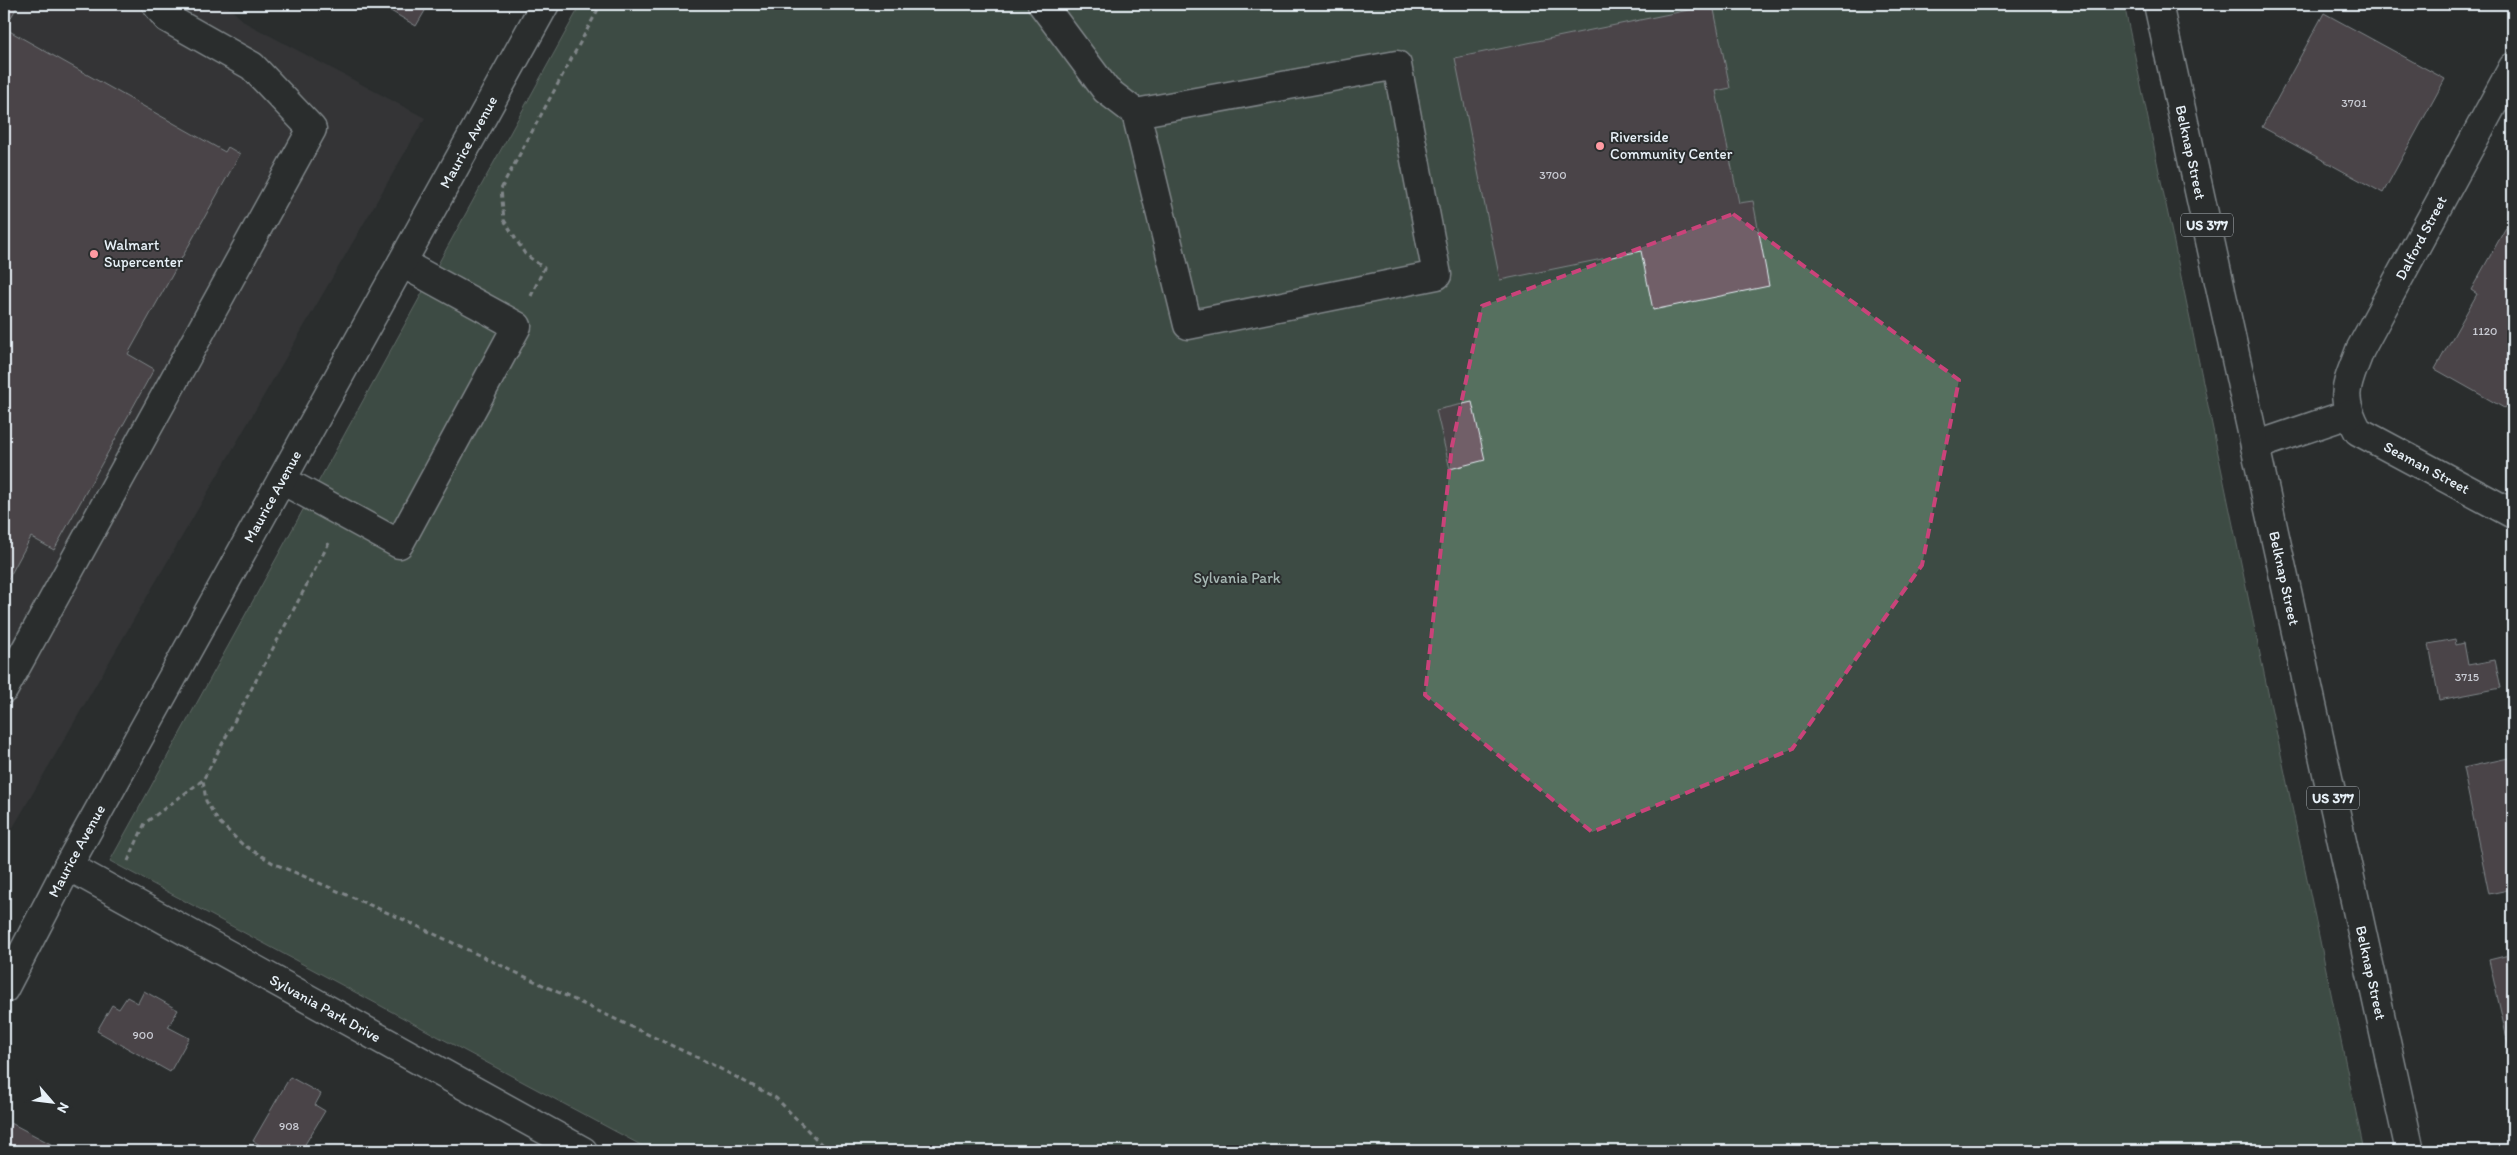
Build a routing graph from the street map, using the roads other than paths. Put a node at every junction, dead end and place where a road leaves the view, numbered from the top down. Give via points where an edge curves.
1 (156, 4) edge
2 (545, 4) edge
3 (1042, 4) edge
4 (2158, 4) edge
5 (2513, 67) edge
6 (1136, 112) junction
7 (402, 264) junction
8 (2349, 414) junction
9 (2255, 446) junction
10 (282, 480) junction
11 (2513, 514) edge
12 (4, 688) edge
13 (68, 866) junction
14 (4, 989) edge
15 (583, 1151) edge
16 (2410, 1151) edge

1 - 12 street via 167,18 252,66 312,129
2 - 7 street, Maurice Avenue
3 - 6 street via 1106,90
4 - 9 street, Belknap Street / US 377
5 - 8 street, Dalford Street via 2360,350 2344,393
6 - 6 street via 1188,325 1437,275 1397,65
7 - 10 street, Maurice Avenue
7 - 10 street via 518,326 399,544
8 - 9 street
8 - 11 street, Seaman Street via 2358,431
9 - 16 street, Belknap Street / US 377
10 - 13 street, Maurice Avenue
13 - 14 street, Maurice Avenue
13 - 15 street, Sylvania Park Drive

